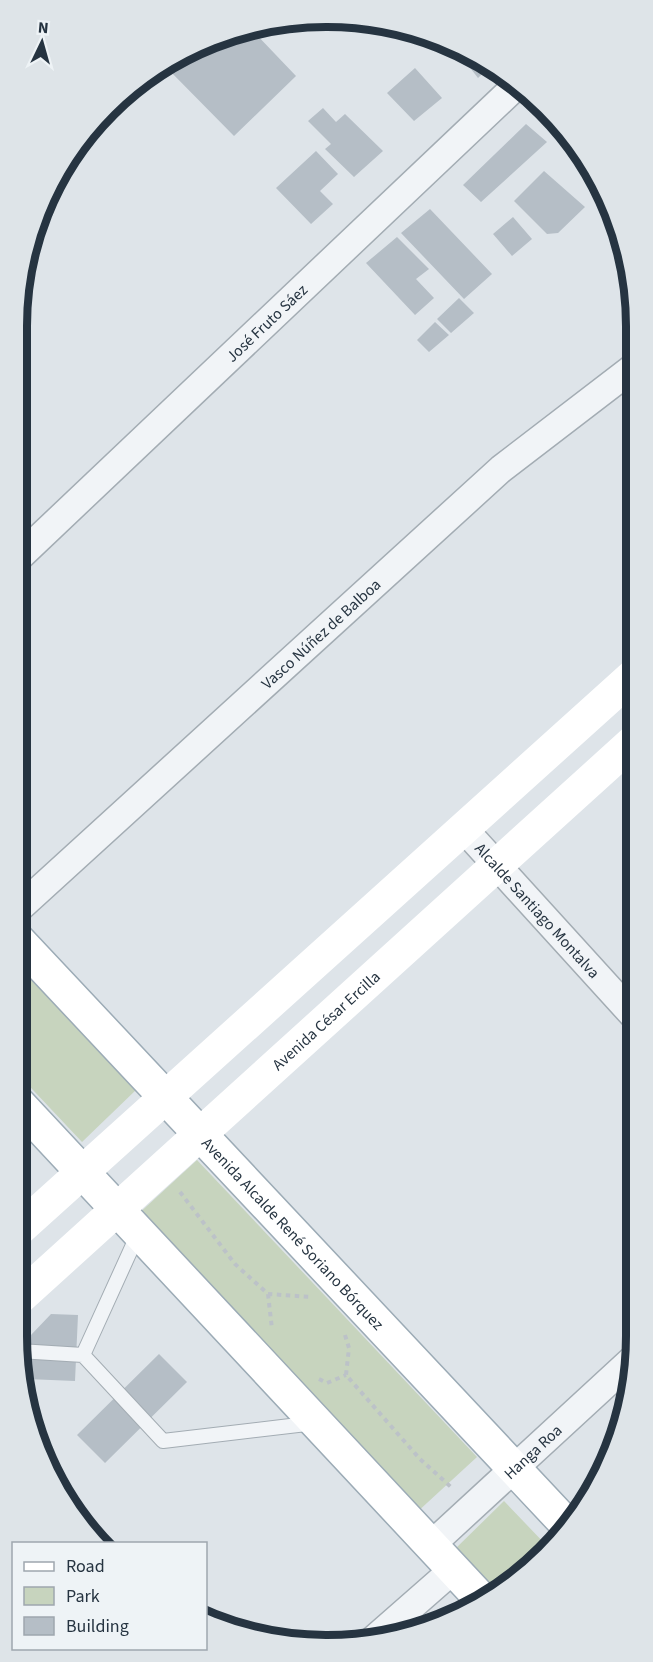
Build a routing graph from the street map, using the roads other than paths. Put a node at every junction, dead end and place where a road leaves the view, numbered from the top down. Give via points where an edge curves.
1 (511, 91) edge
2 (626, 373) edge
3 (27, 550) edge
4 (626, 682) edge
5 (626, 748) edge
6 (463, 828) junction
7 (497, 864) junction
8 (27, 901) edge
9 (27, 950) edge
10 (626, 1007) edge
11 (165, 1097) junction
12 (27, 1113) edge
13 (200, 1134) junction
14 (82, 1172) junction
15 (128, 1221) junction
16 (27, 1222) edge
17 (27, 1293) edge
18 (28, 1352) edge
19 (83, 1355) junction
20 (624, 1368) edge
21 (318, 1423) junction
22 (514, 1469) junction
23 (562, 1520) edge
24 (431, 1545) junction
25 (454, 1569) junction
26 (476, 1595) edge
27 (386, 1629) edge

1 - 3 street, José Fruto Sáez
2 - 8 street, Vasco Núñez de Balboa via 501,469
4 - 6 main road
5 - 7 main road, Avenida César Ercilla
6 - 7 street, Alcalde Santiago Montalva
6 - 11 main road
7 - 10 street, Alcalde Santiago Montalva
7 - 13 main road, Avenida César Ercilla
9 - 11 main road, Avenida Alcalde René Soriano Bórquez
11 - 13 main road, Avenida Alcalde René Soriano Bórquez
11 - 14 main road
12 - 14 main road
13 - 15 main road, Avenida César Ercilla via 162,1168
13 - 22 main road, Avenida Alcalde René Soriano Bórquez
14 - 15 main road
14 - 16 main road
15 - 17 main road, Avenida César Ercilla
15 - 19 lane
15 - 21 main road
18 - 19 lane
19 - 21 lane via 163,1441
20 - 22 street, Hanga Roa
21 - 24 main road
22 - 23 main road, Avenida Alcalde René Soriano Bórquez
22 - 24 street, Hanga Roa
24 - 25 main road
25 - 26 main road
25 - 27 street

